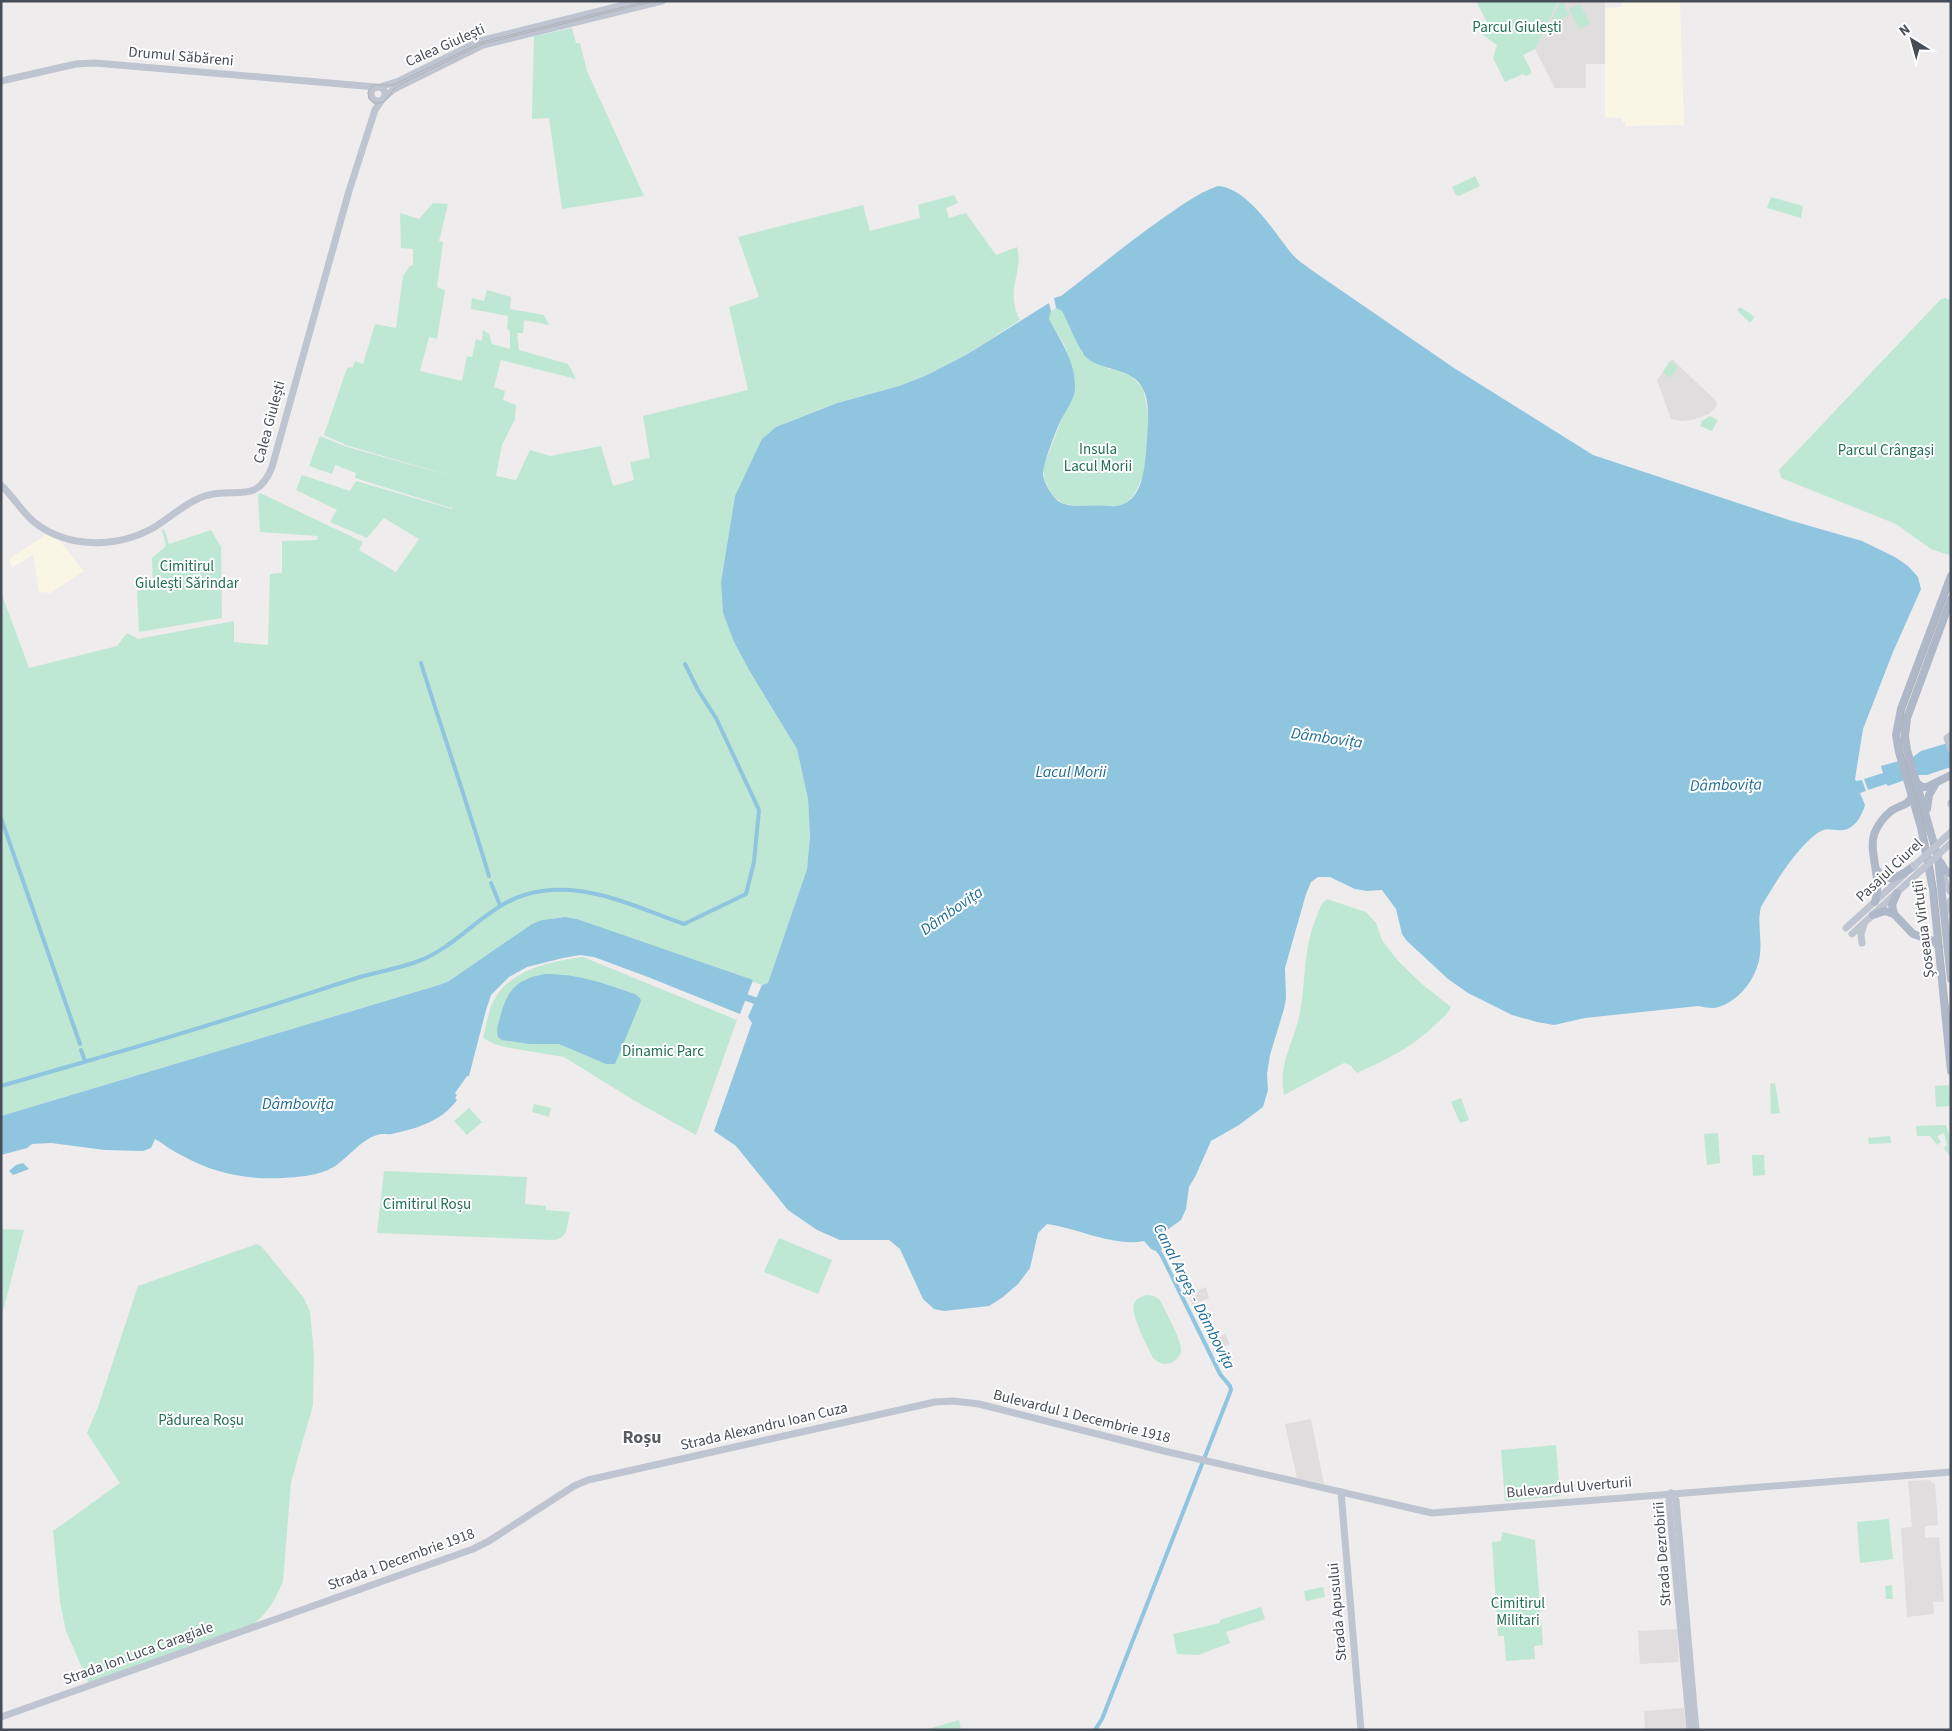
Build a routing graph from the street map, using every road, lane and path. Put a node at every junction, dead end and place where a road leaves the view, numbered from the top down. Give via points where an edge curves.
1 (639, 1) edge
2 (662, 1) edge
3 (1, 81) edge
4 (361, 84) junction
5 (378, 87) junction
6 (372, 97) junction
7 (383, 99) junction
8 (375, 110) junction
9 (1, 485) edge
10 (1951, 576) edge
11 (1951, 599) edge
12 (1949, 737) edge
13 (1951, 749) edge
14 (1951, 776) edge
15 (1937, 783) junction
16 (1913, 784) junction
17 (1912, 796) junction
18 (1901, 806) junction
19 (1927, 814) junction
20 (1918, 818) junction
21 (1951, 832) edge
22 (1951, 843) edge
23 (1938, 858) junction
24 (1914, 866) junction
25 (1939, 867) junction
26 (1876, 868) junction
27 (1951, 874) edge
28 (1951, 892) edge
29 (1897, 893) junction
30 (1951, 900) edge
31 (1875, 902) junction
32 (1945, 913) junction
33 (1894, 914) junction
34 (1870, 917) junction
35 (1937, 923) junction
36 (1923, 937) junction
37 (1862, 943) dead end
38 (1939, 947) junction
39 (1951, 979) edge
40 (1951, 1071) edge
41 (963, 1401) joint
42 (1195, 1458) joint
43 (1951, 1472) edge
44 (574, 1486) joint
45 (1341, 1492) junction
46 (1671, 1494) junction
47 (284, 1616) joint
48 (1352, 1651) junction
49 (1687, 1661) junction
50 (1, 1717) edge
51 (1357, 1730) edge
52 (1361, 1730) edge
53 (1690, 1730) edge
54 (1696, 1730) edge

1 - 5 main road, Calea Giulești via 480,41 399,81
2 - 7 main road, Calea Giulești via 478,47 394,89
3 - 4 main road, Drumul Săbăreni via 76,64 95,63
4 - 5 main road, Drumul Săbăreni
4 - 6 main road
5 - 6 main road via 371,91
5 - 7 main road via 385,91
6 - 7 main road
6 - 8 main road, Calea Giulești
7 - 8 main road, Calea Giulești
8 - 9 main road, Calea Giulești via 272,467 264,483 248,492 207,495 135,537 103,543 69,540 38,525
10 - 16 main road via 1899,716 1896,734 1900,756
11 - 16 main road via 1907,718 1905,736
12 - 13 main road
14 - 15 main road
15 - 16 main road via 1924,788
15 - 19 main road via 1928,798
16 - 17 main road, Șoseaua Virtuții
16 - 19 main road, Șoseaua Virtuții
17 - 18 main road
17 - 20 main road, Șoseaua Virtuții
18 - 20 main road via 1910,809
18 - 26 main road via 1890,812 1875,832
19 - 23 main road, Șoseaua Virtuții
20 - 35 main road, Șoseaua Virtuții
21 - 24 main road, Pasajul Ciurel, bridge
22 - 29 main road, Pasajul Ciurel, bridge
23 - 25 main road, Șoseaua Virtuții
23 - 27 main road
24 - 26 main road via 1891,879 1882,877
24 - 31 main road, Pasajul Ciurel
25 - 28 main road
25 - 32 main road, Șoseaua Virtuții
26 - 31 main road via 1878,889
29 - 33 main road via 1892,905
29 - 34 main road, Pasajul Ciurel
30 - 32 main road
31 - 34 main road, Pasajul Ciurel via 1849,931
32 - 39 main road, Șoseaua Virtuții
33 - 34 main road via 1885,912
33 - 36 main road via 1913,934
34 - 37 main road via 1861,931
35 - 36 main road via 1932,932
35 - 38 main road, Șoseaua Virtuții
36 - 38 main road
38 - 40 main road, Șoseaua Virtuții
41 - 42 main road, Bulevardul 1 Decembrie 1918
41 - 44 main road, Strada Alexandru Ioan Cuza via 946,1400 918,1405 594,1478
42 - 45 main road, Bulevardul Uverturii
43 - 46 main road, Bulevardul Uverturii
44 - 47 main road, Strada 1 Decembrie 1918 via 481,1545
45 - 46 main road, Bulevardul Uverturii via 1439,1513
45 - 48 main road, Strada Apusului
46 - 49 main road, Strada Dezrobirii via 1669,1501
47 - 50 main road, Strada Ion Luca Caragiale
48 - 51 main road, Strada Apusului
48 - 52 main road, Strada Apusului
49 - 53 main road, Strada Dezrobirii
49 - 54 main road, Strada Dezrobirii

